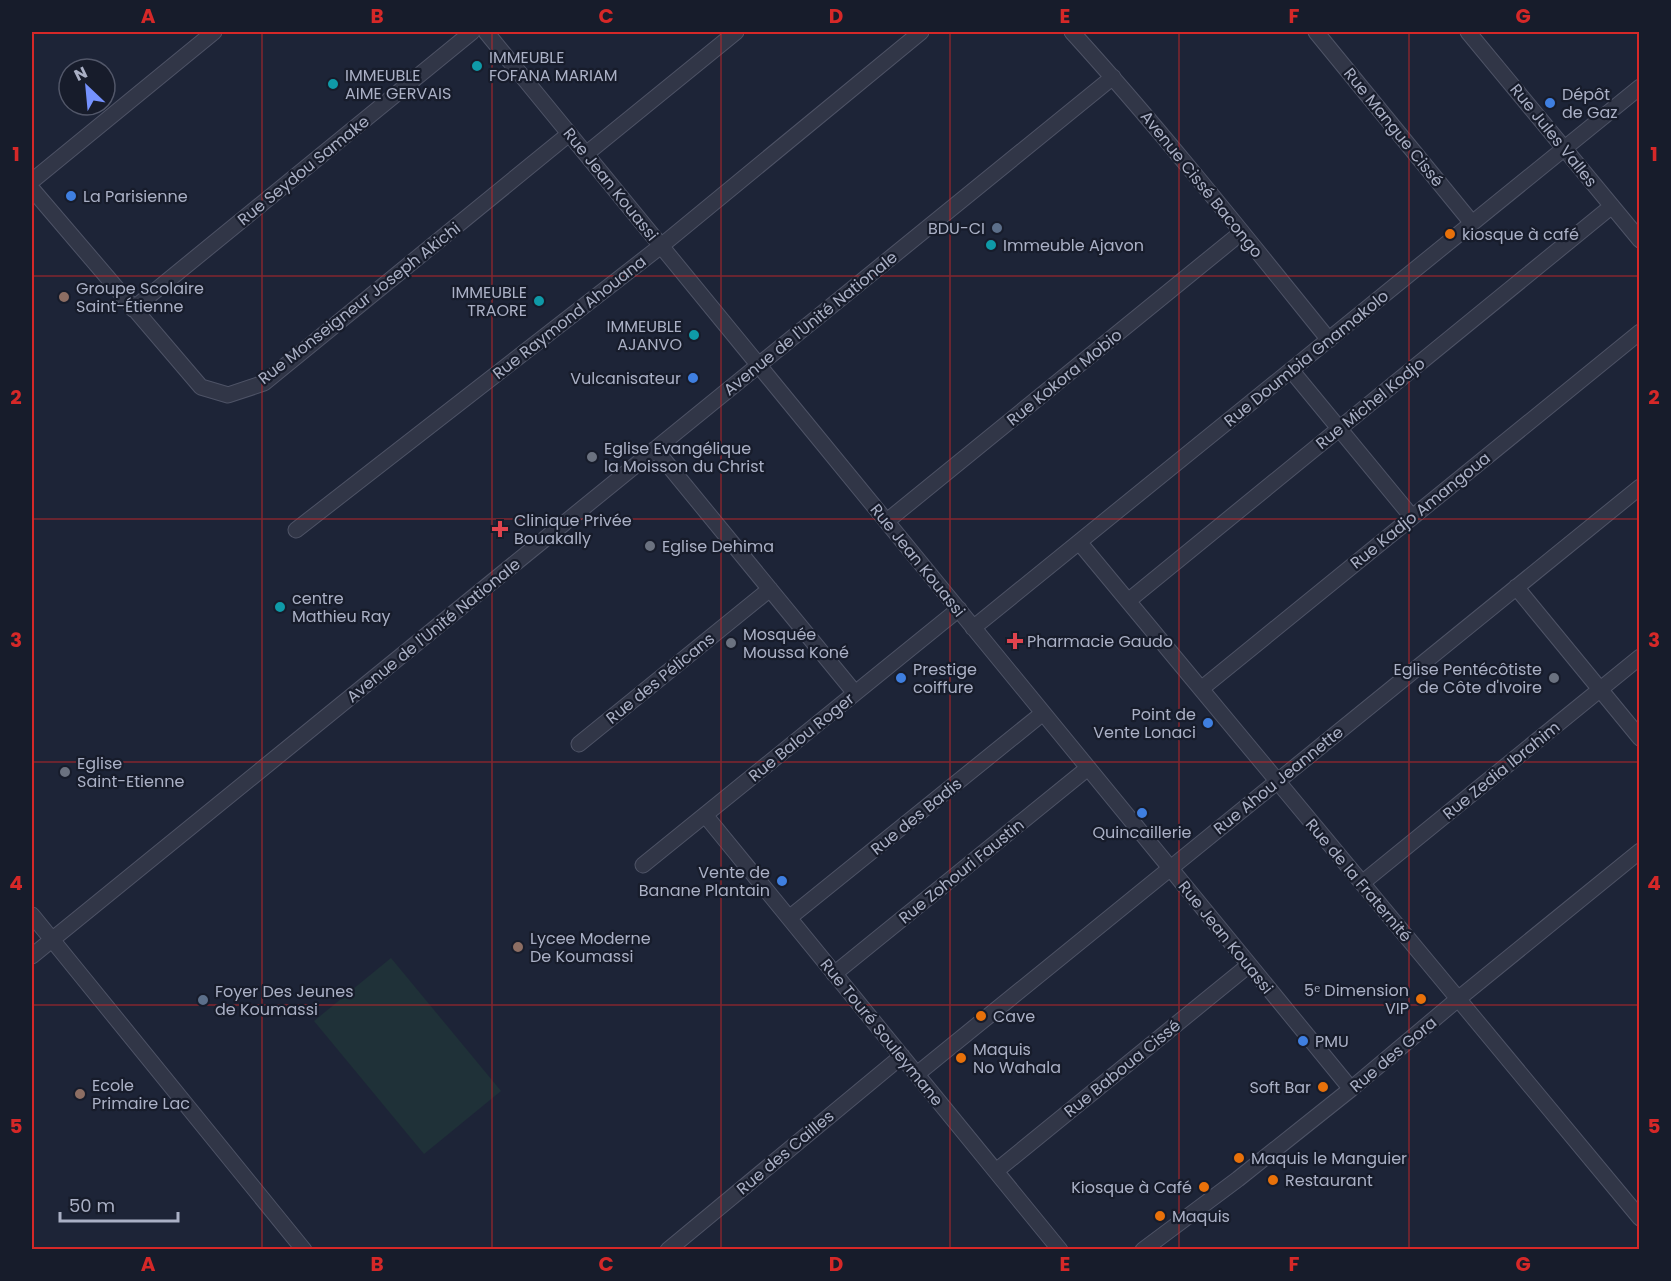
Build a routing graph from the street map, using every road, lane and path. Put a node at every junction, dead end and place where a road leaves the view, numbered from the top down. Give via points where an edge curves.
1 (214, 32) edge
2 (472, 32) edge
3 (486, 32) edge
4 (736, 32) edge
5 (921, 32) edge
6 (1072, 32) edge
7 (1316, 32) edge
8 (1468, 32) edge
9 (1113, 77) junction
10 (1640, 87) edge
11 (569, 134) junction
12 (1564, 148) junction
13 (586, 153) junction
14 (32, 181) edge
15 (32, 189) edge
16 (1612, 206) junction
17 (1472, 223) junction
18 (1242, 232) junction
19 (1640, 240) edge
20 (661, 246) junction
21 (134, 309) junction
22 (1640, 332) edge
23 (1329, 340) junction
24 (758, 365) junction
25 (1291, 370) junction
26 (1339, 428) junction
27 (655, 449) junction
28 (1640, 486) edge
29 (1412, 517) junction
30 (887, 521) junction
31 (296, 530) dead end
32 (1080, 542) junction
33 (1516, 587) junction
34 (770, 590) junction
35 (1128, 600) junction
36 (959, 609) junction
37 (974, 628) junction
38 (1640, 657) edge
39 (1201, 689) junction
40 (1600, 689) junction
41 (855, 693) junction
42 (1043, 713) junction
43 (1640, 738) edge
44 (579, 744) dead end
45 (1088, 768) junction
46 (1277, 781) junction
47 (705, 815) junction
48 (1640, 851) edge
49 (644, 865) dead end
50 (1170, 868) junction
51 (1362, 883) junction
52 (32, 915) edge
53 (789, 918) junction
54 (51, 940) junction
55 (32, 956) edge
56 (1249, 965) junction
57 (834, 974) junction
58 (1458, 999) junction
59 (902, 1056) junction
60 (917, 1074) junction
61 (1351, 1089) junction
62 (996, 1171) junction
63 (1640, 1218) edge
64 (676, 1247) edge
65 (304, 1250) edge
66 (1060, 1250) edge
67 (1143, 1250) edge

1 - 14 street
2 - 21 street, Rue Seydou Samake
3 - 11 street, Rue Jean Kouassi
4 - 13 street
5 - 20 street, Rue Raymond Ahouana
6 - 9 street, Avenue Cissé Bacongo
7 - 17 street, Rue Mangue Cissé
8 - 12 street, Rue Jules Valles
9 - 18 street, Avenue Cissé Bacongo
9 - 24 street, Avenue de l'Unité Nationale
10 - 12 street, Rue Doumbia Gnamakolo
11 - 13 street, Rue Jean Kouassi
11 - 21 street, Rue Monseigneur Joseph Akichi via 264,383 228,395 201,387
12 - 16 street, Rue Jules Valles
12 - 17 street, Rue Doumbia Gnamakolo
13 - 20 street, Rue Jean Kouassi
15 - 21 street, Rue Monseigneur Joseph Akichi
16 - 19 street, Rue Jules Valles
16 - 26 street, Rue Michel Kodjo
17 - 23 street, Rue Doumbia Gnamakolo
18 - 23 street, Avenue Cissé Bacongo
18 - 30 street, Rue Kokora Mobio
20 - 24 street, Rue Jean Kouassi
20 - 31 street, Rue Raymond Ahouana
22 - 29 street, Rue Kadjo Amangoua
23 - 25 street, Rue Doumbia Gnamakolo
24 - 27 street, Avenue de l'Unité Nationale
24 - 30 street, Rue Jean Kouassi
25 - 26 street
25 - 32 street, Rue Doumbia Gnamakolo
26 - 29 street
26 - 35 street, Rue Michel Kodjo
27 - 34 street
27 - 54 street, Avenue de l'Unité Nationale
28 - 33 street, Rue Ahou Jeannette
29 - 39 street, Rue Kadjo Amangoua
30 - 36 street, Rue Jean Kouassi
32 - 35 street, Rue de la Fraternité
32 - 37 street, Rue Doumbia Gnamakolo
33 - 40 street
33 - 46 street, Rue Ahou Jeannette
34 - 41 street
34 - 44 street, Rue des Pélicans
35 - 39 street, Rue de la Fraternité
36 - 37 street, Rue Jean Kouassi
36 - 41 street, Rue Balou Roger
37 - 42 street, Rue Jean Kouassi
38 - 40 street, Rue Zedia Ibrahim
39 - 46 street, Rue de la Fraternité
40 - 43 street
40 - 51 street, Rue Zedia Ibrahim
41 - 47 street, Rue Balou Roger
42 - 45 street, Rue Jean Kouassi
42 - 53 street, Rue des Badis
45 - 50 street, Rue Jean Kouassi
45 - 57 street, Rue Zohouri Faustin
46 - 50 street, Rue Ahou Jeannette
46 - 51 street, Rue de la Fraternité
47 - 49 street, Rue Balou Roger
47 - 53 street, Rue Touré Souleymane
48 - 58 street, Rue des Gora
50 - 56 street, Rue Jean Kouassi
50 - 60 street, Rue Ahou Jeannette
51 - 58 street, Rue de la Fraternité
52 - 54 street
53 - 57 street, Rue Touré Souleymane
54 - 55 street, Avenue de l'Unité Nationale
54 - 65 street
56 - 61 street, Rue Jean Kouassi
56 - 62 street, Rue Baboua Cissé
57 - 59 street, Rue Touré Souleymane
58 - 61 street, Rue des Gora
58 - 63 street, Rue de la Fraternité
59 - 60 street, Rue Touré Souleymane
59 - 64 street, Rue des Cailles
60 - 62 street, Rue Touré Souleymane
61 - 67 street, Rue des Gora
62 - 66 street, Rue Touré Souleymane

